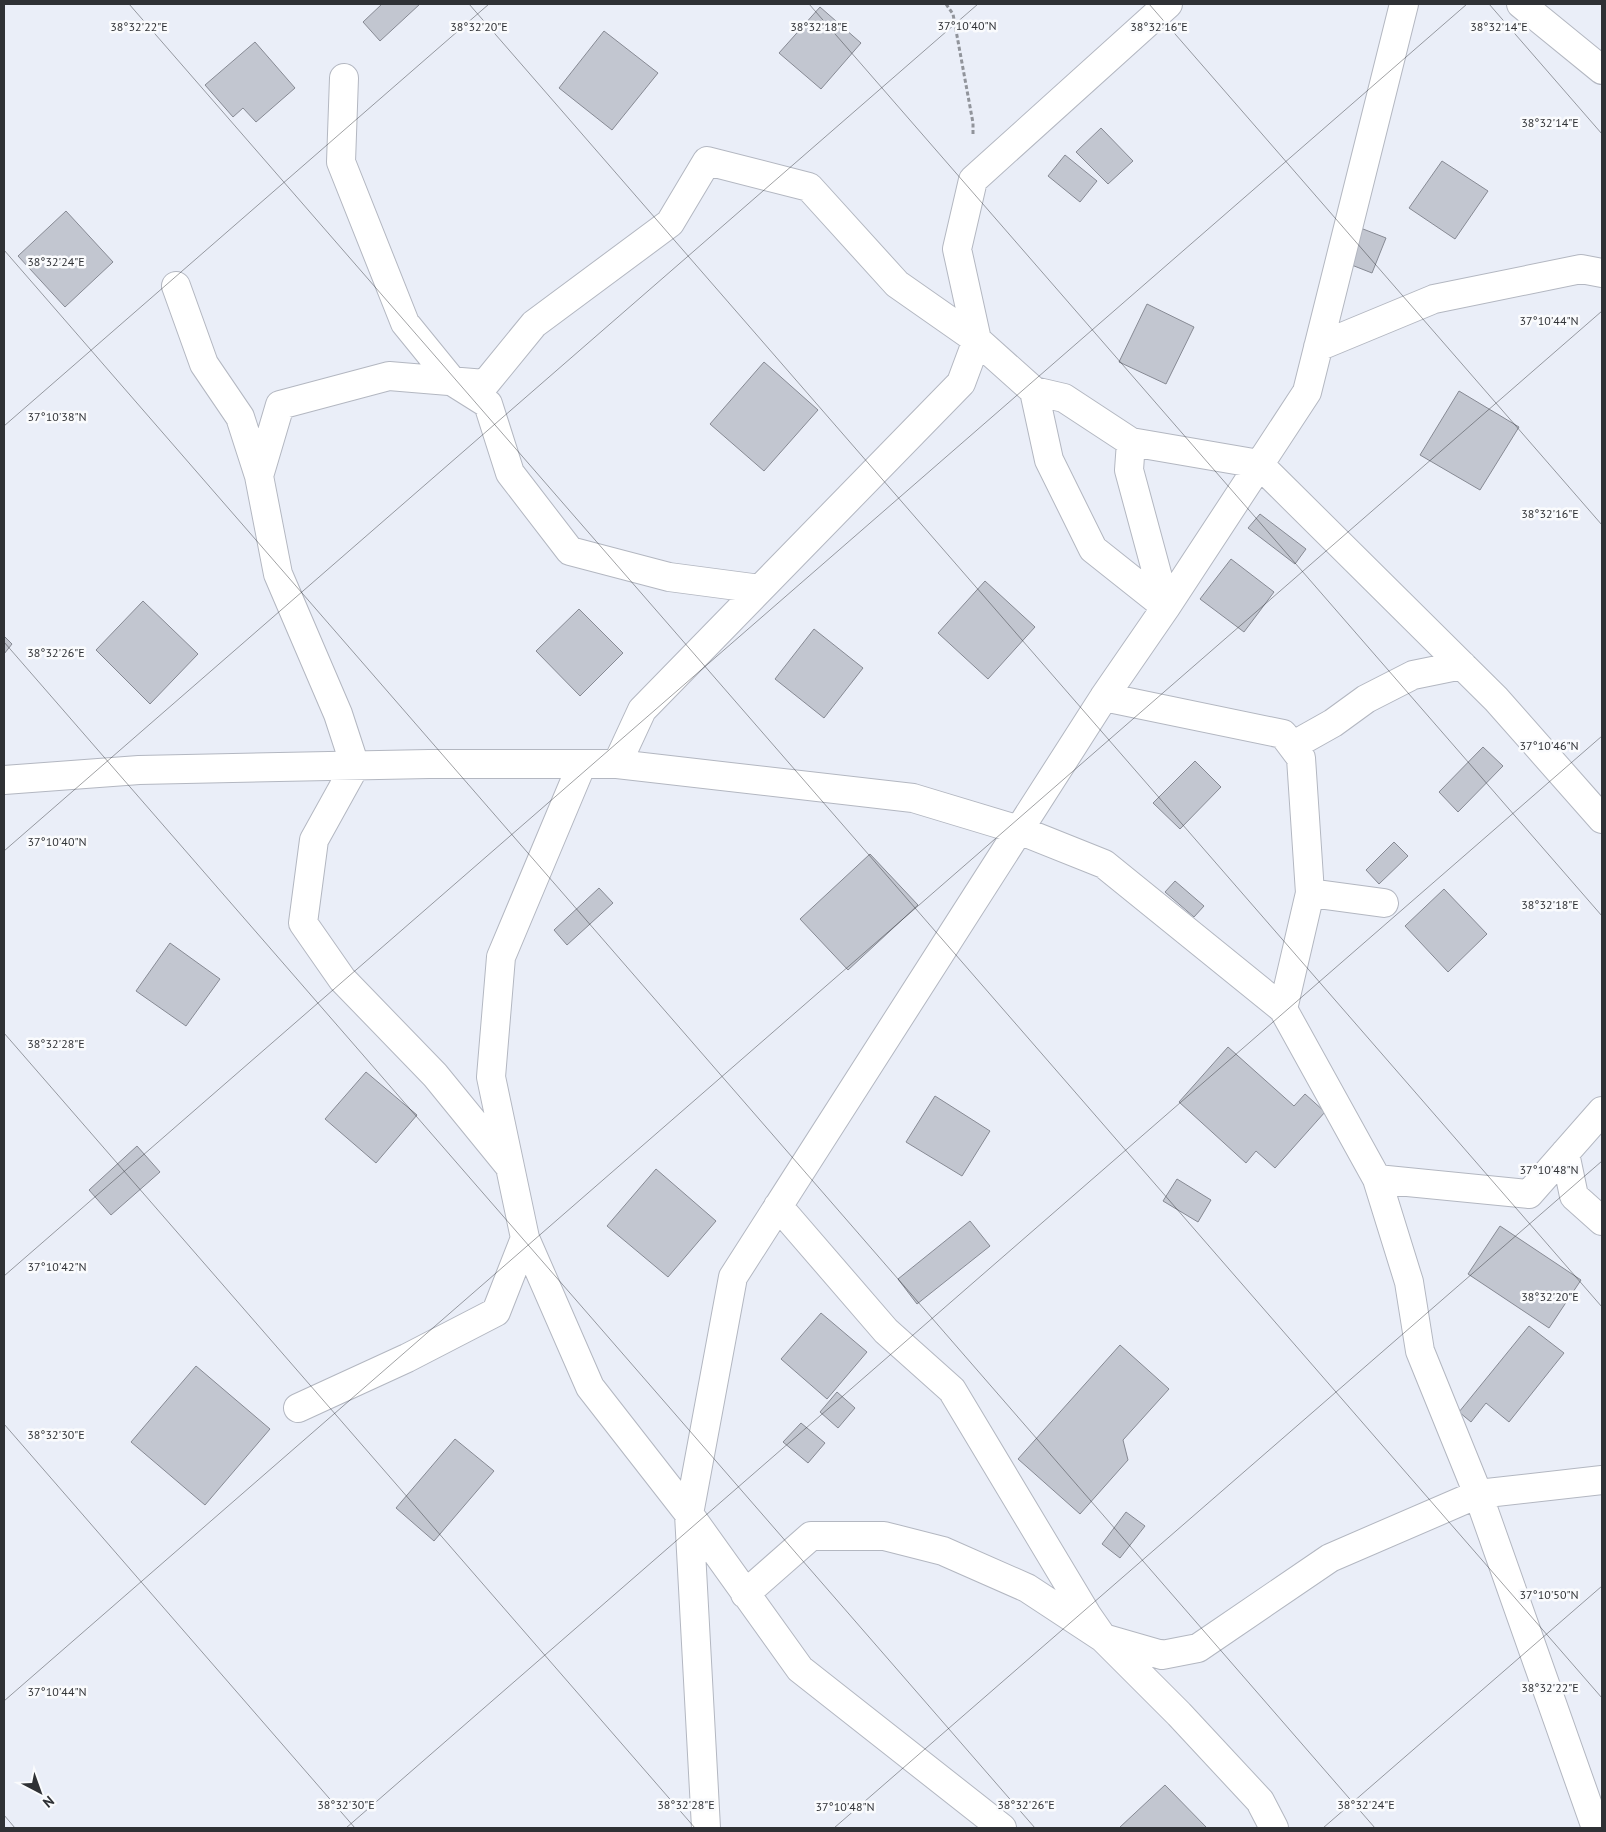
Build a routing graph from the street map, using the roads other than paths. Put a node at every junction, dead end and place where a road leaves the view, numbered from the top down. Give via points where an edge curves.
1 (1168, 4) edge
2 (1404, 4) edge
3 (1521, 4) edge
4 (1602, 70) edge
5 (344, 78) dead end
6 (1602, 273) edge
7 (176, 286) dead end
8 (977, 340) junction
9 (1318, 347) junction
10 (453, 382) junction
11 (1034, 391) junction
12 (1131, 442) junction
13 (1259, 464) junction
14 (259, 476) junction
15 (760, 589) junction
16 (1166, 607) junction
17 (1462, 665) junction
18 (1104, 697) junction
19 (1292, 746) junction
20 (582, 764) junction
21 (617, 764) junction
22 (355, 766) junction
23 (4, 780) edge
24 (1602, 819) edge
25 (1019, 830) junction
26 (1310, 893) junction
27 (1384, 903) dead end
28 (1283, 1009) junction
29 (1602, 1111) edge
30 (1565, 1153) junction
31 (510, 1166) junction
32 (1378, 1179) junction
33 (778, 1206) junction
34 (1602, 1221) edge
35 (525, 1238) junction
36 (298, 1408) dead end
37 (1602, 1480) edge
38 (1478, 1494) junction
39 (690, 1514) junction
40 (746, 1594) junction
41 (1103, 1638) junction
42 (706, 1828) edge
43 (1002, 1828) edge
44 (1274, 1828) edge
45 (1596, 1828) edge

1 - 8 street via 972,180 957,249
2 - 9 street
3 - 4 street
5 - 10 street via 341,162 405,322
6 - 9 street via 1582,269 1434,299
7 - 14 street via 204,364 240,417
8 - 10 street via 897,284 809,187 707,161 670,223 534,324 485,384
8 - 11 street
8 - 15 street via 961,383
9 - 13 street via 1307,392
10 - 14 street via 389,376 280,405
10 - 15 street via 488,404 510,473 570,551 669,577
11 - 12 street via 1064,398
11 - 16 street via 1049,460 1093,549
12 - 13 street
12 - 16 street via 1129,470
13 - 16 street
13 - 17 street
14 - 22 street via 278,574 338,714
15 - 21 street via 642,710
16 - 18 street
17 - 19 street via 1413,675 1366,699
17 - 24 street
18 - 19 street via 1283,734
18 - 25 street
19 - 26 street via 1301,758
20 - 21 street
20 - 22 street
20 - 31 street via 501,957 491,1077
21 - 25 street via 913,798
22 - 23 street via 139,770
22 - 31 street via 314,840 303,923 342,979 435,1075
25 - 28 street via 1104,864
25 - 33 street
26 - 27 street
26 - 28 street
28 - 32 street
29 - 30 street
30 - 32 street via 1528,1194
30 - 34 street via 1574,1196
31 - 35 street
32 - 38 street via 1409,1282 1420,1352
33 - 39 street via 733,1277
33 - 41 street via 886,1331 952,1390
35 - 36 street via 496,1312 407,1358
35 - 39 street via 590,1387
37 - 38 street
38 - 41 street via 1330,1558 1198,1648 1162,1654
38 - 45 street
39 - 40 street
39 - 42 street
40 - 41 street via 811,1536 884,1536 942,1551 1027,1588
40 - 43 street via 800,1670
41 - 44 street via 1260,1801

